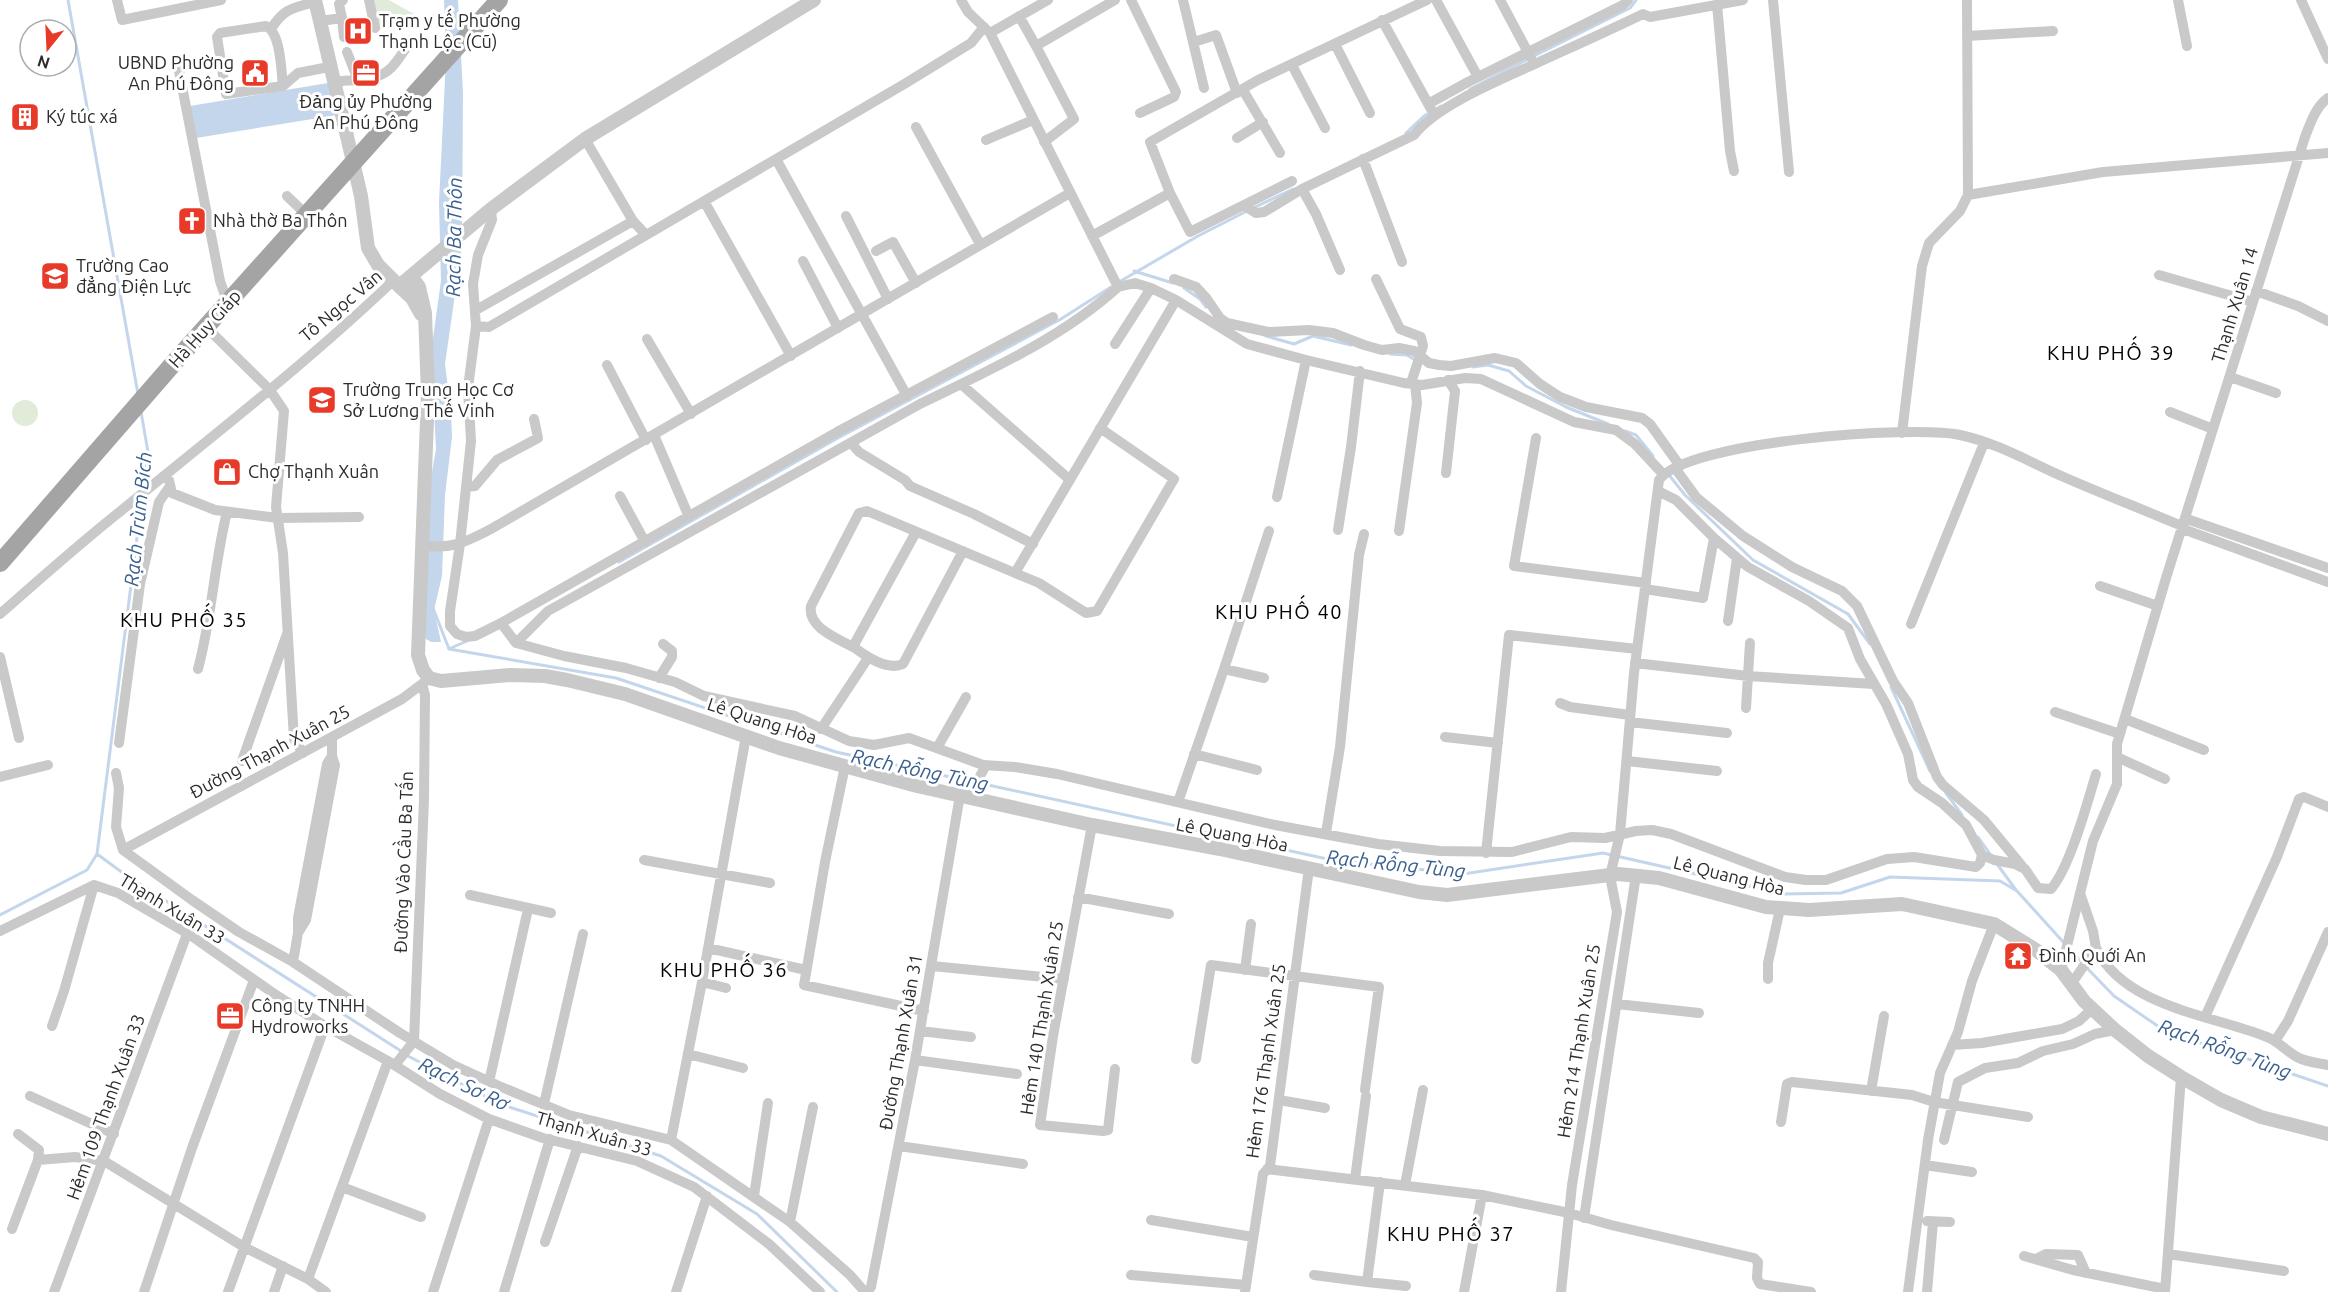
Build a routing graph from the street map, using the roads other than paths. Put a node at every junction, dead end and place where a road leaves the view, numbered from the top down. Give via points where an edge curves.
1 (117, 0) edge
2 (221, 0) edge
3 (343, 0) edge
4 (369, 0) edge
5 (961, 0) edge
6 (1048, 0) edge
7 (1115, 0) edge
8 (1131, 0) edge
9 (1183, 0) edge
10 (1436, 0) edge
11 (1500, 0) edge
12 (1628, 0) edge
13 (1743, 0) edge
14 (1773, 0) edge
15 (1967, 0) edge
16 (2178, 0) edge
17 (2301, 0) edge
18 (315, 1) edge
19 (1419, 1) edge
20 (807, 2) edge
21 (1034, 3) edge
22 (172, 4) edge
23 (1717, 4) junction
24 (493, 7) edge
25 (1019, 16) junction
26 (342, 18) junction
27 (1382, 20) junction
28 (320, 21) junction
29 (375, 28) dead end
30 (272, 29) junction
31 (987, 30) junction
32 (2053, 31) dead end
33 (1967, 36) junction
34 (344, 37) dead end
35 (411, 41) dead end
36 (1194, 42) junction
37 (1335, 44) junction
38 (1036, 46) junction
39 (2187, 46) dead end
40 (347, 52) dead end
41 (1528, 53) junction
42 (2328, 59) edge
43 (1292, 64) junction
44 (1535, 64) junction
45 (329, 67) junction
46 (179, 71) dead end
47 (1478, 77) junction
48 (358, 80) junction
49 (333, 82) junction
50 (283, 86) junction
51 (1204, 88) dead end
52 (1240, 92) junction
53 (2328, 98) edge
54 (1432, 110) junction
55 (1140, 113) dead end
56 (1370, 114) dead end
57 (1033, 120) junction
58 (1263, 122) junction
59 (916, 128) dead end
60 (1325, 128) dead end
61 (1237, 138) dead end
62 (585, 139) junction
63 (986, 140) dead end
64 (1044, 142) junction
65 (1281, 153) dead end
66 (2328, 153) edge
67 (2299, 155) junction
68 (776, 159) junction
69 (1363, 159) junction
70 (353, 165) junction
71 (1734, 171) dead end
72 (1788, 172) dead end
73 (1292, 181) dead end
74 (1302, 189) junction
75 (1070, 193) junction
76 (1170, 193) junction
77 (286, 195) dead end
78 (1968, 195) junction
79 (704, 201) junction
80 (491, 208) junction
81 (1250, 209) junction
82 (307, 215) junction
83 (846, 216) dead end
84 (634, 222) junction
85 (645, 234) junction
86 (1092, 236) junction
87 (980, 244) junction
88 (876, 251) dead end
89 (803, 261) dead end
90 (1402, 262) dead end
91 (1340, 270) dead end
92 (2158, 275) dead end
93 (412, 277) junction
94 (1174, 279) dead end
95 (1376, 279) dead end
96 (397, 283) junction
97 (916, 283) junction
98 (1116, 283) junction
99 (1151, 288) junction
100 (2256, 291) junction
101 (888, 299) junction
102 (1176, 300) junction
103 (2253, 302) junction
104 (228, 304) junction
105 (476, 310) junction
106 (863, 314) junction
107 (1053, 317) dead end
108 (2328, 321) edge
109 (426, 324) junction
110 (476, 326) junction
111 (207, 328) junction
112 (838, 328) junction
113 (647, 339) dead end
114 (1115, 344) dead end
115 (791, 356) junction
116 (1420, 357) junction
117 (1306, 360) junction
118 (607, 365) dead end
119 (1360, 371) junction
120 (2230, 376) junction
121 (1449, 380) junction
122 (954, 381) junction
123 (1413, 381) junction
124 (270, 390) junction
125 (2276, 393) dead end
126 (907, 396) junction
127 (2170, 412) dead end
128 (690, 414) junction
129 (534, 419) dead end
130 (1100, 428) junction
131 (2213, 429) junction
132 (1902, 433) junction
133 (650, 437) junction
134 (1536, 438) dead end
135 (851, 443) junction
136 (1984, 443) junction
137 (1672, 469) junction
138 (1446, 472) dead end
139 (166, 480) junction
140 (1070, 480) junction
141 (466, 487) junction
142 (1658, 491) junction
143 (620, 496) dead end
144 (1277, 497) dead end
145 (227, 512) junction
146 (359, 517) dead end
147 (278, 518) junction
148 (688, 518) junction
149 (2184, 525) junction
150 (1338, 530) dead end
151 (1269, 531) dead end
152 (1399, 531) dead end
153 (916, 532) junction
154 (1364, 534) dead end
155 (1714, 538) junction
156 (645, 542) junction
157 (1034, 544) junction
158 (425, 545) junction
159 (456, 545) junction
160 (963, 551) junction
161 (1737, 558) junction
162 (0, 563) edge
163 (2328, 568) edge
164 (1016, 573) junction
165 (2328, 582) edge
166 (2100, 585) dead end
167 (1645, 586) junction
168 (2158, 606) junction
169 (0, 614) edge
170 (1728, 621) dead end
171 (501, 623) junction
172 (1911, 624) dead end
173 (288, 628) junction
174 (516, 643) junction
175 (1750, 643) dead end
176 (663, 644) dead end
177 (855, 648) junction
178 (1637, 649) junction
179 (0, 657) edge
180 (868, 658) junction
181 (1635, 663) junction
182 (198, 669) dead end
183 (1224, 669) junction
184 (661, 675) junction
185 (1748, 676) junction
186 (1264, 678) dead end
187 (426, 681) junction
188 (1874, 684) junction
189 (966, 697) dead end
190 (1560, 702) dead end
191 (1746, 708) dead end
192 (2055, 712) dead end
193 (1630, 719) junction
194 (2125, 719) junction
195 (821, 729) junction
196 (1727, 733) dead end
197 (2120, 734) junction
198 (746, 736) junction
199 (332, 737) junction
200 (1445, 737) dead end
201 (19, 738) dead end
202 (118, 743) dead end
203 (1498, 743) junction
204 (937, 748) junction
205 (2204, 750) dead end
206 (303, 753) junction
207 (1194, 754) junction
208 (2117, 757) junction
209 (242, 761) dead end
210 (1626, 761) junction
211 (48, 765) dead end
212 (845, 766) junction
213 (985, 769) junction
214 (1257, 770) dead end
215 (1717, 771) dead end
216 (116, 773) dead end
217 (2096, 774) dead end
218 (0, 777) edge
219 (2165, 779) dead end
220 (968, 794) junction
221 (1178, 802) junction
222 (2328, 807) edge
223 (1092, 825) junction
224 (1326, 833) junction
225 (1620, 837) junction
226 (123, 850) junction
227 (1486, 853) junction
228 (1982, 855) junction
229 (644, 860) dead end
230 (2020, 866) junction
231 (1309, 868) junction
232 (1614, 873) junction
233 (721, 874) junction
234 (1636, 874) junction
235 (770, 883) dead end
236 (94, 885) junction
237 (2080, 893) junction
238 (470, 895) dead end
239 (1078, 897) junction
240 (528, 909) junction
241 (1780, 909) junction
242 (551, 913) dead end
243 (1170, 914) dead end
244 (1251, 924) dead end
245 (1994, 924) junction
246 (0, 931) edge
247 (2328, 932) edge
248 (187, 934) junction
249 (583, 934) dead end
250 (708, 948) junction
251 (2095, 951) junction
252 (293, 962) junction
253 (2062, 964) junction
254 (932, 966) junction
255 (806, 970) junction
256 (1245, 970) junction
257 (1296, 976) junction
258 (1064, 979) junction
259 (1768, 979) dead end
260 (254, 980) junction
261 (2074, 980) junction
262 (702, 982) junction
263 (726, 988) dead end
264 (1617, 1004) junction
265 (2092, 1009) junction
266 (924, 1011) junction
267 (1699, 1013) dead end
268 (1884, 1016) dead end
269 (2205, 1017) junction
270 (52, 1026) dead end
271 (325, 1026) junction
272 (2115, 1030) junction
273 (920, 1031) junction
274 (971, 1037) dead end
275 (414, 1041) junction
276 (2275, 1041) junction
277 (1952, 1045) junction
278 (688, 1054) junction
279 (1196, 1059) dead end
280 (915, 1060) junction
281 (391, 1063) junction
282 (2328, 1065) edge
283 (743, 1068) dead end
284 (1115, 1069) dead end
285 (1017, 1074) dead end
286 (2181, 1077) junction
287 (489, 1082) junction
288 (1423, 1089) dead end
289 (1871, 1091) junction
290 (30, 1096) dead end
291 (1279, 1100) junction
292 (768, 1102) dead end
293 (1935, 1102) junction
294 (544, 1104) junction
295 (1952, 1105) junction
296 (813, 1107) dead end
297 (1325, 1108) dead end
298 (2028, 1117) dead end
299 (489, 1119) junction
300 (1781, 1122) dead end
301 (18, 1134) dead end
302 (114, 1134) junction
303 (2328, 1134) edge
304 (550, 1139) junction
305 (671, 1140) junction
306 (1944, 1140) dead end
307 (578, 1146) junction
308 (899, 1146) junction
309 (38, 1160) junction
310 (104, 1161) junction
311 (1023, 1164) dead end
312 (1925, 1165) junction
313 (1267, 1169) junction
314 (1972, 1172) dead end
315 (1355, 1179) junction
316 (1380, 1182) junction
317 (1406, 1185) junction
318 (342, 1187) junction
319 (1482, 1195) junction
320 (706, 1196) junction
321 (754, 1196) junction
322 (172, 1204) junction
323 (1569, 1213) junction
324 (421, 1217) dead end
325 (1584, 1218) junction
326 (1151, 1220) dead end
327 (1918, 1220) junction
328 (790, 1222) junction
329 (1933, 1222) junction
330 (1950, 1222) dead end
331 (12, 1229) dead end
332 (1253, 1237) junction
333 (545, 1242) dead end
334 (244, 1247) junction
335 (2168, 1254) junction
336 (2024, 1256) dead end
337 (2036, 1260) junction
338 (283, 1266) junction
339 (2284, 1271) dead end
340 (2086, 1273) junction
341 (1131, 1275) dead end
342 (1314, 1275) dead end
343 (308, 1279) junction
344 (1367, 1282) junction
345 (1406, 1286) dead end
346 (1245, 1288) edge
347 (2165, 1290) edge
348 (54, 1292) edge
349 (144, 1292) edge
350 (228, 1292) edge
351 (274, 1292) edge
352 (326, 1292) edge
353 (433, 1292) edge
354 (504, 1292) edge
355 (676, 1292) edge
356 (820, 1292) edge
357 (866, 1292) edge
358 (1464, 1292) edge
359 (1561, 1292) edge
360 (1811, 1292) edge
361 (1908, 1292) edge
362 (1927, 1292) edge

1 - 22 street via 122,20
2 - 22 street
3 - 26 street via 339,4
4 - 29 street
5 - 31 street
6 - 21 street
7 - 38 street
8 - 55 street via 1176,92 1174,97
9 - 36 street
10 - 47 street
11 - 41 street
12 - 41 street
13 - 23 street
14 - 72 street
15 - 33 street
16 - 39 street
17 - 42 street
18 - 28 street
18 - 30 street via 279,16
19 - 27 street
20 - 62 street, Tô Ngọc Vân
21 - 25 street
23 - 44 street via 1650,17 1643,14
23 - 71 street
24 - 70 main road, Hà Huy Giáp
25 - 31 street
25 - 38 street
26 - 28 street
26 - 34 street
27 - 37 street
27 - 54 street
28 - 45 street
30 - 50 street
30 - 50 street via 266,26 220,33 217,37 226,94
31 - 57 street
31 - 68 street
32 - 33 street
33 - 78 street
35 - 48 street via 389,70 369,80
36 - 51 street
36 - 52 street via 1216,35
37 - 43 street
37 - 56 street
38 - 64 street via 1074,119
40 - 48 street
41 - 44 street
41 - 47 street
43 - 52 street
43 - 60 street
44 - 54 street
45 - 49 street
45 - 50 street via 298,73
46 - 104 street via 220,281
47 - 54 street
48 - 49 street
49 - 70 street
52 - 58 street
52 - 76 street via 1150,142
53 - 67 street, Thạnh Xuân 14 via 2311,120
54 - 69 street via 1414,135
57 - 63 street
57 - 64 street
58 - 61 street
58 - 65 street
59 - 87 street
62 - 80 street, Tô Ngọc Vân
62 - 84 street
64 - 75 street
66 - 67 street
67 - 78 street via 2103,172
67 - 100 street, Thạnh Xuân 14
68 - 79 street
68 - 106 street
69 - 74 street
69 - 90 street
70 - 82 main road, Hà Huy Giáp
70 - 96 street via 368,248 378,265
73 - 81 street via 1247,203
74 - 81 street via 1264,212
74 - 91 street
75 - 86 street
75 - 87 street
76 - 81 street via 1190,232
76 - 86 street
77 - 82 street
78 - 132 street via 1960,211 1929,243 1922,266
79 - 85 street
79 - 115 street
80 - 93 street, Tô Ngọc Vân
80 - 105 street via 492,220 478,255 473,284
82 - 104 main road, Hà Huy Giáp
83 - 101 street
84 - 85 street
84 - 105 street
85 - 110 street via 489,327
86 - 98 street
87 - 97 street
88 - 97 street via 893,242
89 - 112 street
92 - 103 street
93 - 96 street, Tô Ngọc Vân
93 - 109 street via 424,301
94 - 116 street via 1196,287 1227,323 1268,332 1333,333 1382,350 1399,348
95 - 116 street via 1400,328 1421,337
96 - 109 street via 412,298
96 - 124 street, Tô Ngọc Vân
97 - 101 street
98 - 99 street
98 - 122 street via 1102,302 1046,338
99 - 102 street
99 - 114 street
100 - 103 street, Thạnh Xuân 14
100 - 108 street
101 - 106 street
102 - 117 street via 1247,344
102 - 130 street
103 - 120 street, Thạnh Xuân 14
104 - 111 main road, Hà Huy Giáp
105 - 110 street
106 - 112 street
106 - 126 street
107 - 122 street
109 - 158 street
110 - 141 street via 468,388 471,441
111 - 124 street
111 - 162 main road, Hà Huy Giáp
112 - 115 street
113 - 128 street
115 - 128 street
116 - 123 street
116 - 137 street via 1429,363 1451,366 1495,358 1516,363 1560,397 1586,407 1642,418 1650,424
117 - 119 street
117 - 144 street
118 - 133 street
119 - 123 street
119 - 150 street
120 - 125 street
120 - 131 street, Thạnh Xuân 14
121 - 123 street via 1422,385
121 - 137 street via 1481,379 1574,422 1616,430
121 - 138 street via 1455,391
122 - 126 street
122 - 135 street
122 - 140 street
123 - 152 street via 1417,403
124 - 139 street, Tô Ngọc Vân
124 - 147 street via 284,411
126 - 148 street
127 - 131 street
128 - 133 street
129 - 141 street via 538,438 497,460 475,486
130 - 140 street
130 - 164 street via 1174,479 1097,610 1086,613
131 - 149 street, Thạnh Xuân 14
132 - 136 street via 1959,435
132 - 137 street via 1756,445 1700,457
133 - 148 street
133 - 159 street via 491,529
134 - 167 street via 1514,566
135 - 157 street via 910,486
135 - 174 street via 548,611
136 - 149 street
136 - 172 street
137 - 142 street via 1659,480
137 - 230 street via 1696,498 1743,536 1791,567 1842,591 1857,606 1893,681 1908,703 1937,777 1984,819
139 - 145 street via 172,492
139 - 169 street, Tô Ngọc Vân via 121,510
139 - 202 street via 141,584
140 - 157 street
141 - 159 street
142 - 155 street via 1676,500
142 - 167 street
143 - 156 street
145 - 147 street
145 - 182 street
146 - 147 street
147 - 173 street
148 - 156 street
149 - 163 street
149 - 165 street
149 - 168 street, Thạnh Xuân 14
151 - 183 street
153 - 160 street
153 - 177 street
153 - 177 street via 867,511 854,519 810,615 815,624
154 - 224 street via 1340,747
155 - 161 street
155 - 167 street via 1703,598
156 - 171 street
157 - 164 street
158 - 159 street
158 - 187 street via 418,655
159 - 171 street via 450,626 466,637
160 - 164 street
160 - 180 street via 903,664 891,666
161 - 170 street
161 - 188 street via 1848,628
166 - 168 street
167 - 178 street
168 - 194 street, Thạnh Xuân 14
171 - 174 street
173 - 206 street via 294,739
173 - 209 street
174 - 184 street
175 - 185 street
176 - 184 street via 672,651 672,657
177 - 180 street
178 - 181 street
178 - 203 street via 1509,635
179 - 201 street
180 - 195 street
181 - 185 street
181 - 193 street
183 - 186 street
183 - 207 street
184 - 195 street via 719,700 795,716
185 - 188 street
185 - 191 street
187 - 198 street, Lê Quang Hòa via 545,676 625,694
187 - 199 street, Đường Thạnh Xuân 25 via 402,699
187 - 275 street, Đường Vào Cầu Ba Tấn
188 - 228 street via 1908,754 1913,780 1966,825
189 - 204 street
190 - 193 street
192 - 197 street
193 - 196 street
193 - 210 street
194 - 197 street, Thạnh Xuân 14
194 - 205 street
195 - 204 street via 849,741 874,745 909,738
197 - 208 street, Thạnh Xuân 14
198 - 212 street, Lê Quang Hòa
198 - 233 street
199 - 206 street, Đường Thạnh Xuân 25
199 - 252 street via 332,756 327,764
200 - 203 street
203 - 227 street
204 - 213 street
206 - 226 street, Đường Thạnh Xuân 25
207 - 214 street
207 - 221 street
208 - 219 street
208 - 237 street, Thạnh Xuân 14 via 2117,784 2093,840
210 - 215 street
210 - 225 street
211 - 218 street
212 - 220 street, Lê Quang Hòa
212 - 255 street
213 - 220 street, Đường Thạnh Xuân 31
213 - 221 street via 1015,767 1058,774
216 - 226 street via 116,827
217 - 230 street via 2059,879 2051,889 2038,888
220 - 223 street, Lê Quang Hòa
220 - 254 street, Đường Thạnh Xuân 31
221 - 224 street
222 - 269 street via 2304,797 2299,799
223 - 231 street, Lê Quang Hòa
223 - 239 street, Hẻm 140 Thạnh Xuân 25
224 - 227 street via 1378,844
225 - 227 street via 1571,837 1512,852
225 - 228 street via 1652,830 1671,834 1785,877 1806,880 1826,880 1887,859 1914,856 1976,867
225 - 232 street
226 - 252 street via 239,932
228 - 230 street
229 - 233 street
231 - 232 street, Lê Quang Hòa via 1438,894
231 - 257 street, Hẻm 176 Thạnh Xuân 25
232 - 234 street, Lê Quang Hòa
232 - 323 street, Hẻm 214 Thạnh Xuân 25 via 1617,912
233 - 235 street
233 - 250 street
234 - 241 street, Lê Quang Hòa
234 - 264 street
236 - 246 street, Thạnh Xuân 33
236 - 248 street, Thạnh Xuân 33 via 118,893
236 - 270 street
237 - 251 street via 2093,931
237 - 253 street, Thạnh Xuân 14
238 - 240 street
239 - 243 street
239 - 258 street, Hẻm 140 Thạnh Xuân 25
240 - 242 street
240 - 287 street
241 - 245 street, Lê Quang Hòa via 1902,904
241 - 259 street
244 - 256 street
245 - 253 street, Lê Quang Hòa
245 - 277 street
247 - 276 street
248 - 260 street, Thạnh Xuân 33
248 - 302 street, Hẻm 109 Thạnh Xuân 33
249 - 294 street
250 - 255 street
250 - 262 street
251 - 261 street
251 - 269 street via 2130,986 2157,1001
252 - 275 street
253 - 261 street, Lê Quang Hòa
254 - 258 street
254 - 266 street, Đường Thạnh Xuân 31
255 - 266 street via 804,986
256 - 257 street
256 - 279 street via 1211,965
257 - 291 street, Hẻm 176 Thạnh Xuân 25
257 - 315 street via 1379,987
258 - 284 street, Hẻm 140 Thạnh Xuân 25 via 1040,1125 1108,1130
260 - 271 street, Thạnh Xuân 33
260 - 322 street
261 - 265 street, Lê Quang Hòa
262 - 263 street
262 - 278 street
264 - 267 street
264 - 325 street
265 - 272 street, Lê Quang Hòa
265 - 277 street via 2062,1029
266 - 273 street, Đường Thạnh Xuân 31
268 - 289 street
269 - 276 street
271 - 281 street, Thạnh Xuân 33
271 - 334 street
272 - 286 street, Lê Quang Hòa
272 - 295 street via 2043,1051 2018,1063 1986,1068 1958,1082
273 - 274 street
273 - 280 street, Đường Thạnh Xuân 31
275 - 281 street
275 - 287 street
276 - 282 street via 2299,1059
277 - 293 street via 1940,1072
278 - 283 street
278 - 305 street
280 - 285 street
280 - 308 street, Đường Thạnh Xuân 31
281 - 299 street, Thạnh Xuân 33
281 - 318 street
286 - 303 street, Lê Quang Hòa via 2261,1117
286 - 335 street
287 - 294 street
288 - 317 street
289 - 293 street via 1912,1095
289 - 300 street via 1787,1084
290 - 302 street
291 - 297 street
291 - 313 street, Hẻm 176 Thạnh Xuân 25
292 - 321 street
293 - 295 street
293 - 312 street
294 - 305 street via 569,1115
295 - 298 street
295 - 306 street
296 - 328 street
299 - 304 street, Thạnh Xuân 33
299 - 353 street
301 - 309 street via 39,1150
302 - 310 street, Hẻm 109 Thạnh Xuân 33
304 - 307 street, Thạnh Xuân 33
304 - 354 street
305 - 321 street
307 - 320 street, Thạnh Xuân 33 via 637,1161 694,1186
307 - 333 street
308 - 311 street
308 - 357 street, Đường Thạnh Xuân 31 via 871,1287
309 - 310 street via 75,1157
309 - 331 street
310 - 322 street
310 - 348 street, Hẻm 109 Thạnh Xuân 33
312 - 314 street
312 - 327 street
313 - 315 street
313 - 332 street, Hẻm 176 Thạnh Xuân 25
315 - 316 street
316 - 317 street
316 - 344 street
317 - 319 street
318 - 324 street
318 - 343 street
319 - 323 street
319 - 358 street
320 - 355 street
320 - 356 street, Thạnh Xuân 33 via 769,1244
321 - 328 street
322 - 334 street
322 - 349 street
323 - 325 street
323 - 359 street, Hẻm 214 Thạnh Xuân 25
325 - 360 street via 1754,1258 1760,1284
326 - 332 street
327 - 329 street
327 - 361 street
328 - 357 street
329 - 330 street
329 - 362 street
332 - 346 street, Hẻm 176 Thạnh Xuân 25
334 - 338 street
334 - 350 street
335 - 339 street
335 - 347 street
336 - 337 street
337 - 340 street
337 - 340 street via 2046,1254 2079,1255
338 - 343 street
338 - 351 street
340 - 347 street
341 - 346 street
342 - 344 street
343 - 352 street
344 - 345 street

